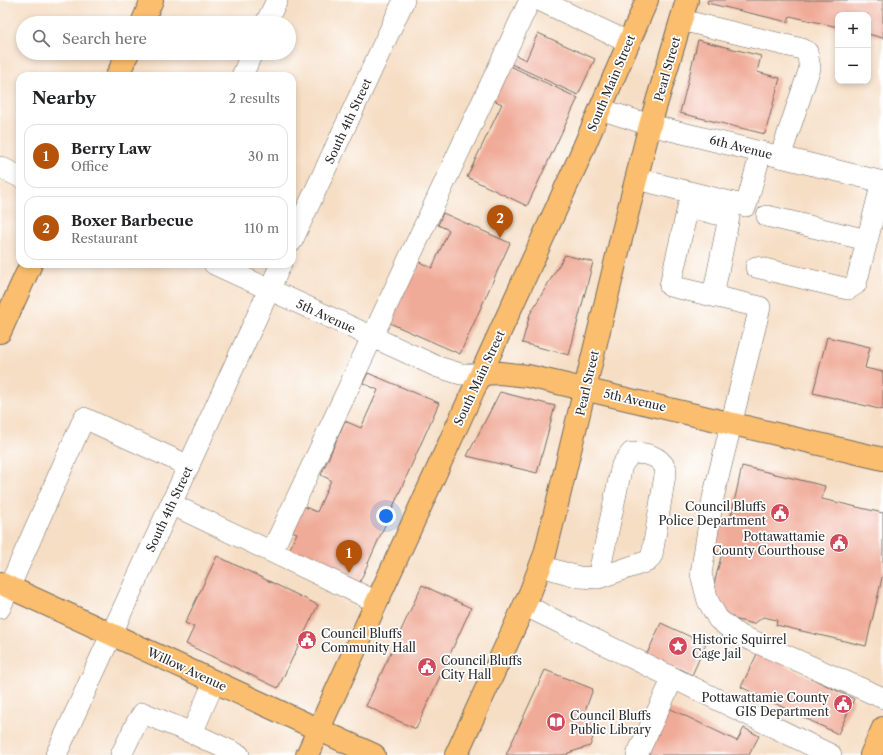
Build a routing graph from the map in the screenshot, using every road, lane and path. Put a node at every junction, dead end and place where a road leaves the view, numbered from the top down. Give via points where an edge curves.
1 (152, 0) edge
2 (277, 0) edge
3 (404, 0) edge
4 (530, 0) edge
5 (539, 0) edge
6 (647, 0) edge
7 (684, 10) edge
8 (145, 16) edge
9 (269, 16) edge
10 (628, 42) junction
11 (125, 60) edge
12 (249, 60) edge
13 (119, 72) edge
14 (244, 72) edge
15 (600, 109) junction
16 (650, 125) junction
17 (770, 154) junction
18 (0, 167) edge
19 (16, 175) edge
20 (638, 179) junction
21 (883, 182) edge
22 (767, 216) dead end
23 (296, 232) edge
24 (867, 240) junction
25 (756, 267) dead end
26 (29, 268) edge
27 (222, 268) edge
28 (279, 268) edge
29 (269, 290) junction
30 (713, 296) dead end
31 (0, 332) edge
32 (372, 337) junction
33 (481, 374) junction
34 (586, 389) junction
35 (731, 423) junction
36 (883, 458) edge
37 (189, 466) junction
38 (171, 504) junction
39 (272, 551) junction
40 (541, 566) junction
41 (598, 578) junction
42 (5, 585) edge
43 (377, 602) junction
44 (524, 605) junction
45 (0, 608) edge
46 (111, 634) junction
47 (674, 678) junction
48 (214, 682) junction
49 (883, 698) edge
50 (883, 728) edge
51 (318, 729) junction
52 (192, 733) junction
53 (56, 755) edge
54 (121, 755) edge
55 (239, 755) edge
56 (307, 755) edge
57 (374, 755) edge
58 (456, 755) edge
59 (637, 755) edge
60 (831, 755) edge
61 (871, 755) edge

1 - 8 main road
2 - 9 street
3 - 23 street, South 4th Street
4 - 32 street
5 - 10 street
6 - 10 main road, South Main Street
7 - 16 main road, Pearl Street
7 - 17 street via 807,52 810,68
10 - 15 main road, South Main Street
11 - 13 main road
12 - 14 street
15 - 16 street, 6th Avenue
15 - 33 main road, South Main Street
16 - 17 street, 6th Avenue
16 - 20 main road, Pearl Street
17 - 20 street via 746,206
17 - 21 street, 6th Avenue
18 - 19 street
20 - 34 main road, Pearl Street via 622,235
21 - 24 street
22 - 24 street
24 - 25 street via 856,284 848,289
26 - 31 main road
27 - 29 street, 5th Avenue
28 - 29 street, South 4th Street
29 - 32 street, 5th Avenue
29 - 37 street, South 4th Street
30 - 35 street via 760,308
32 - 33 street, 5th Avenue via 438,367 461,374
32 - 39 street
33 - 34 main road, 5th Avenue via 528,376
33 - 43 main road, South Main Street
34 - 35 main road, 5th Avenue
34 - 40 main road, Pearl Street
35 - 36 main road, 5th Avenue
35 - 49 street via 713,498 701,574 708,601 718,619 737,634
37 - 38 street, South 4th Street
37 - 42 street via 84,418
38 - 39 street
38 - 46 street, South 4th Street
39 - 43 street
40 - 41 street via 579,577
40 - 44 main road, Pearl Street
41 - 41 street via 648,561 652,555 666,469 662,461 653,456 632,453 622,465
42 - 45 street
42 - 46 main road, Willow Avenue
43 - 51 main road, South Main Street
44 - 47 street
44 - 58 main road, Pearl Street
46 - 48 main road, Willow Avenue
46 - 53 street, South 4th Street
47 - 59 street
47 - 60 street
48 - 51 main road, Willow Avenue
48 - 52 street
50 - 61 main road
51 - 56 main road, South Main Street
51 - 57 main road, Willow Avenue
52 - 54 street via 143,713
52 - 55 street

